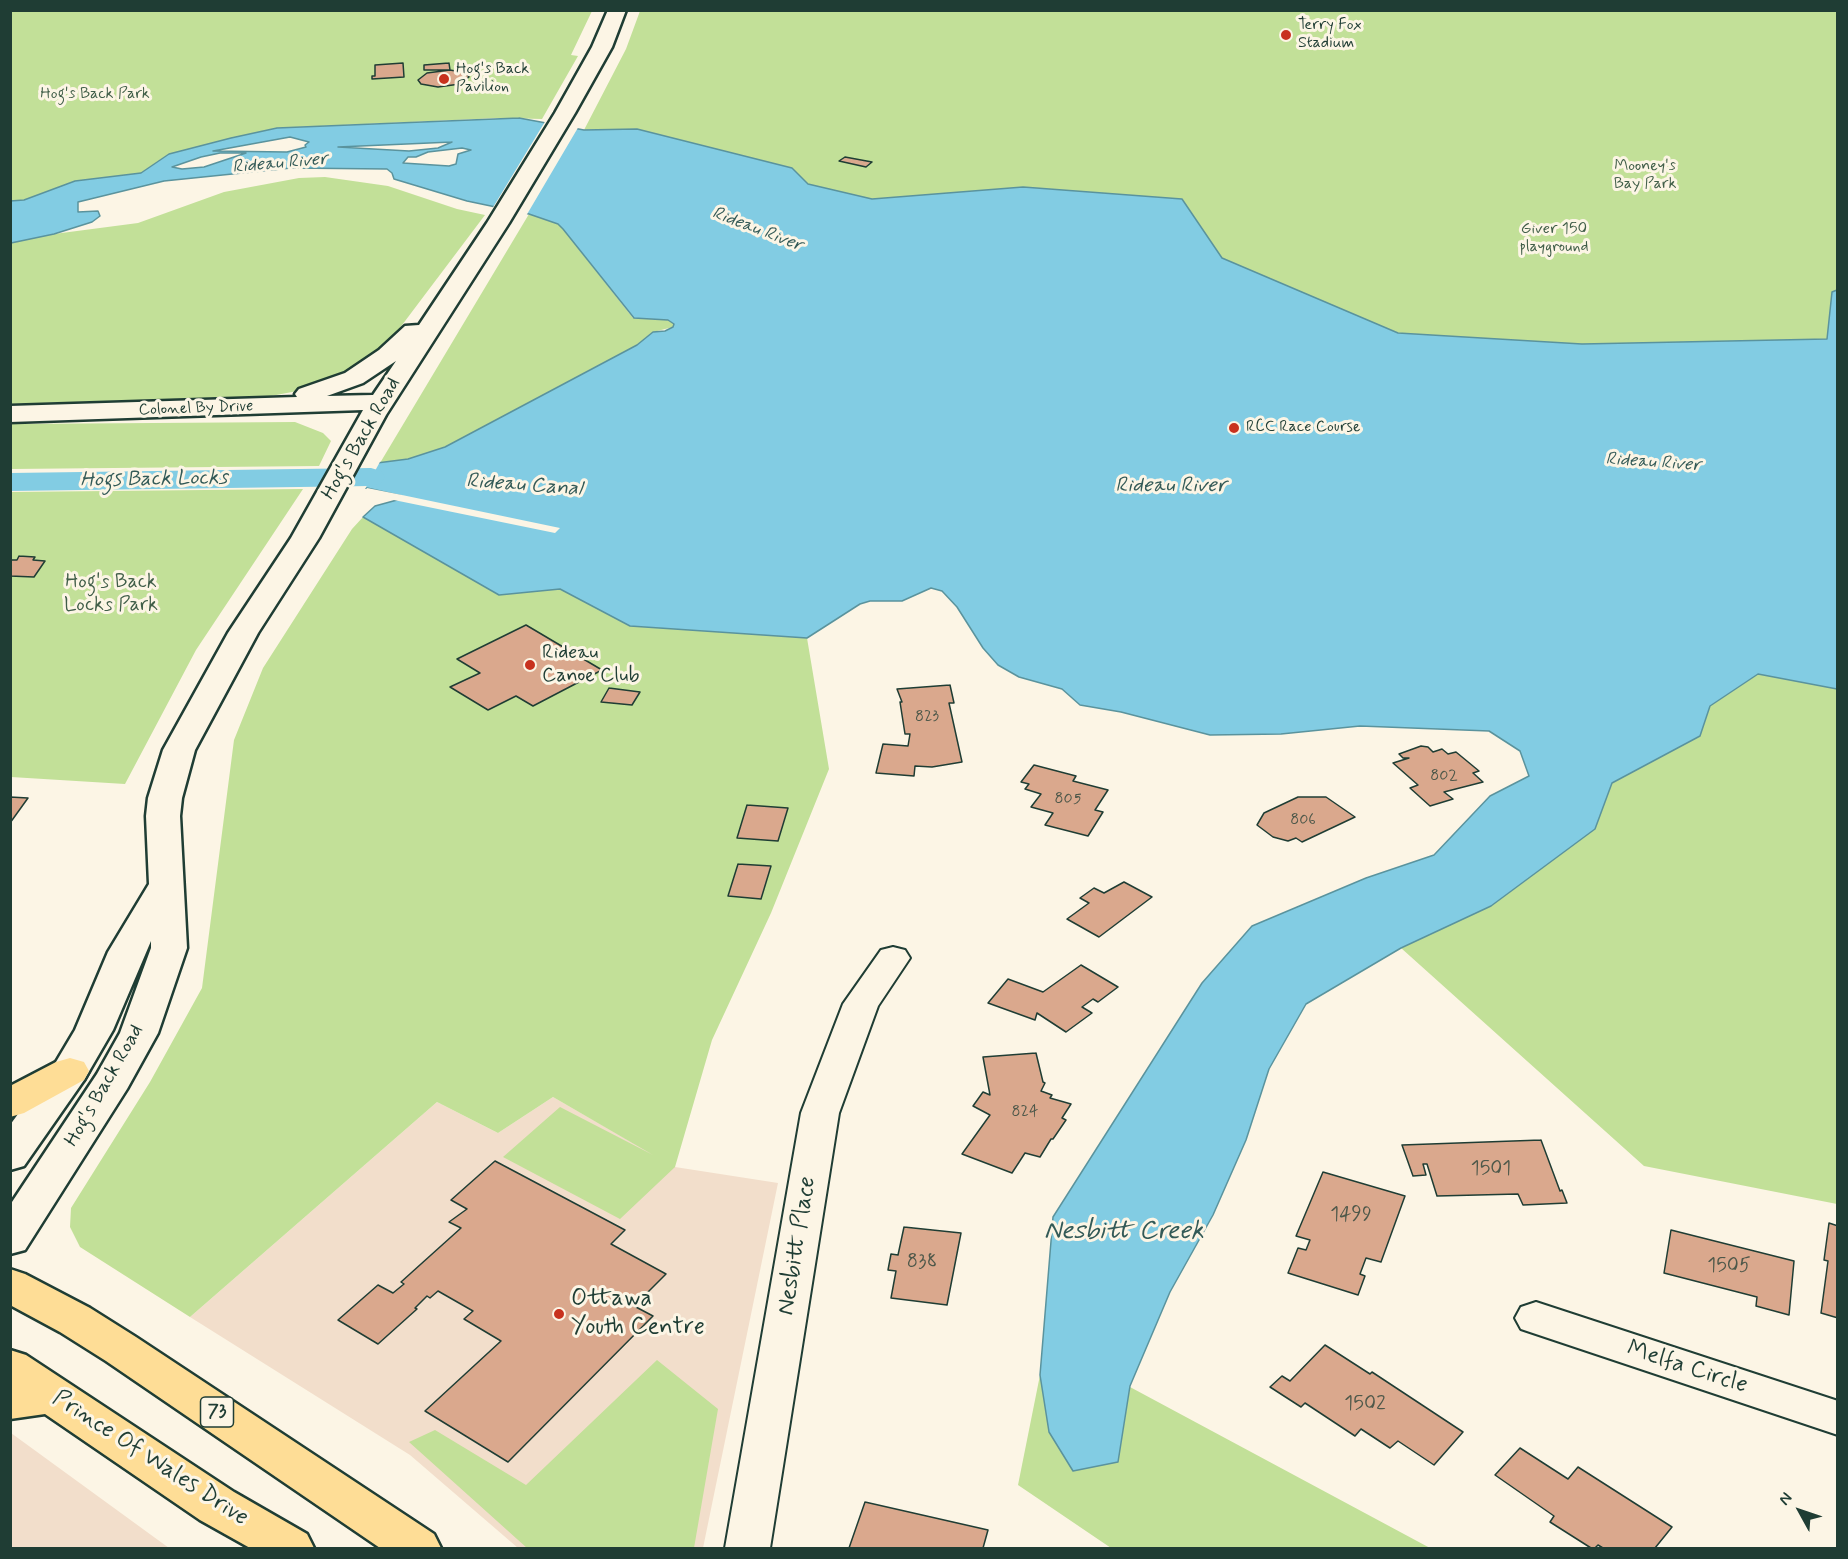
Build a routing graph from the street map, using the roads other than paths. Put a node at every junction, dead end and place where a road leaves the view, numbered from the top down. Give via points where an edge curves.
1 (617, 10) edge
2 (450, 296) junction
3 (382, 402) junction
4 (262, 407) junction
5 (10, 414) edge
6 (342, 437) junction
7 (165, 886) junction
8 (893, 958) dead end
9 (70, 1071) junction
10 (10, 1103) edge
11 (10, 1156) edge
12 (10, 1239) edge
13 (10, 1285) edge
14 (1536, 1318) dead end
15 (10, 1367) edge
16 (32, 1398) edge
17 (1838, 1418) edge
18 (290, 1548) edge
19 (417, 1548) edge
20 (747, 1548) edge

1 - 2 main road, Hog's Back Road via 602,47 565,113
2 - 3 main road, Hog's Back Road
2 - 4 main road via 388,356 354,378
3 - 4 main road, Colonel By Drive
3 - 6 main road, Hog's Back Road
4 - 5 main road, Colonel By Drive
4 - 6 main road via 320,420
6 - 7 main road, Hog's Back Road via 305,537 243,633 179,750 165,798
7 - 9 main road, Hog's Back Road via 126,952 94,1030
7 - 12 main road, Hog's Back Road via 170,948 139,1033
8 - 20 street, Nesbitt Place via 861,1004 820,1113
9 - 10 main road
9 - 11 main road, Hog's Back Road
13 - 19 main road, 73 via 75,1320 148,1367
14 - 17 street, Melfa Circle
15 - 16 main road, Prince Of Wales Drive
16 - 18 main road, Prince Of Wales Drive

